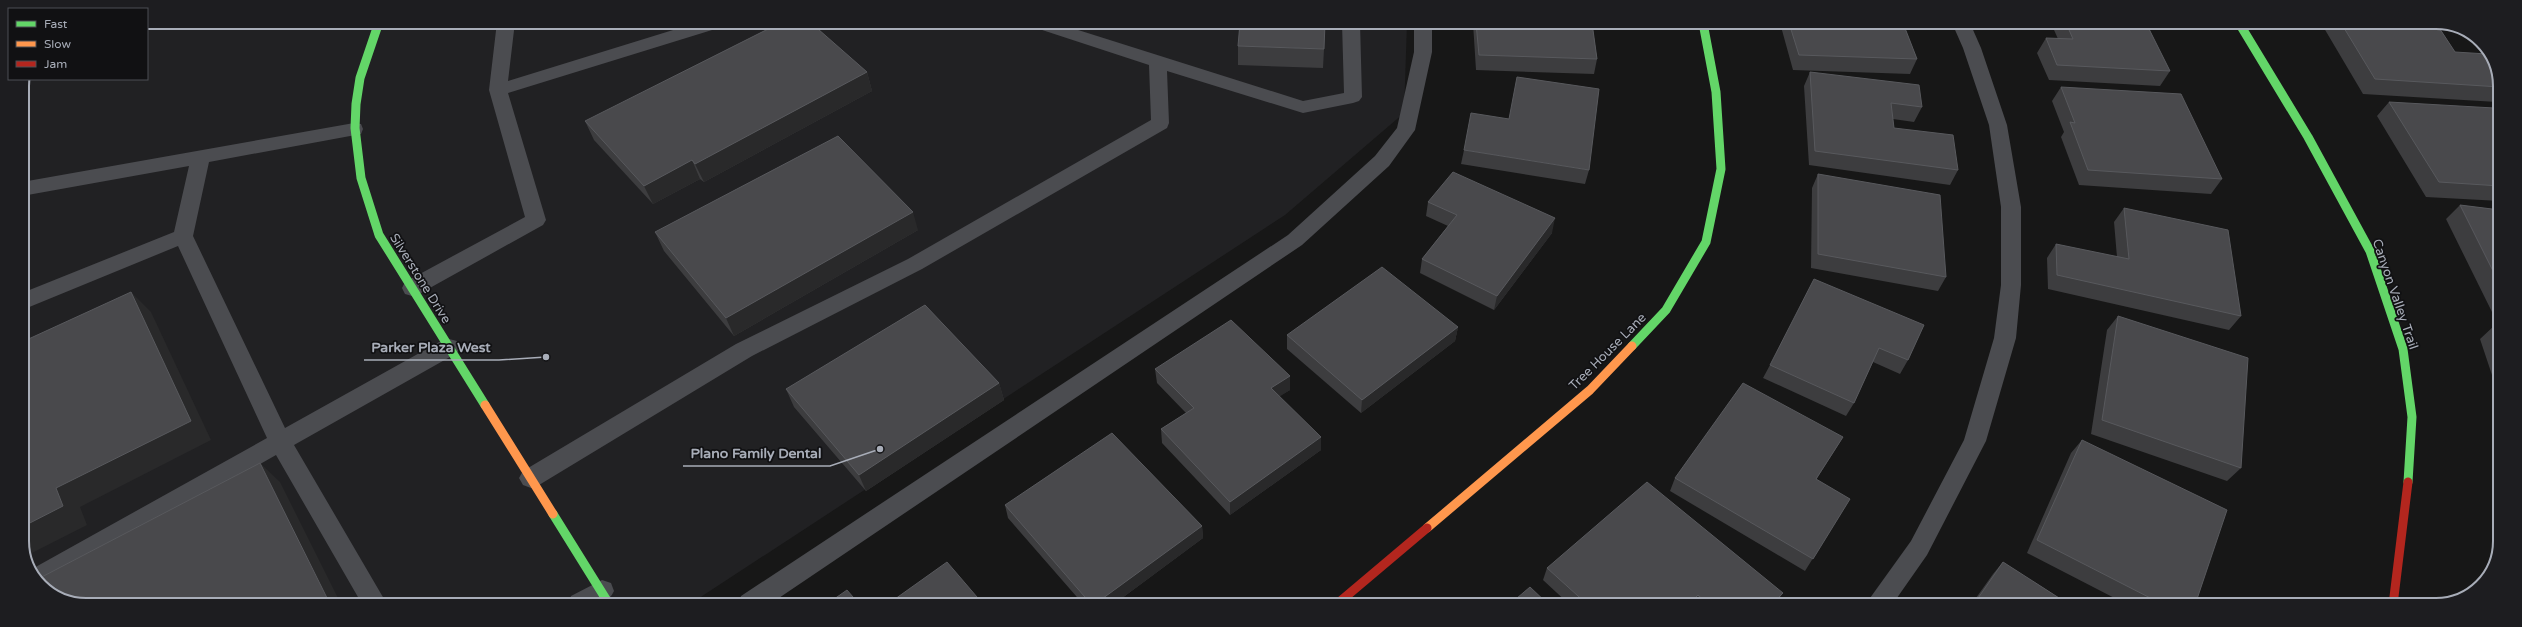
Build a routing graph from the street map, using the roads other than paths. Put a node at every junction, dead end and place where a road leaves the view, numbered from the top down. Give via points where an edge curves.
1 (376, 29) edge
2 (505, 29) edge
3 (696, 29) edge
4 (1351, 29) edge
5 (1423, 29) edge
6 (1704, 29) edge
7 (1964, 29) edge
8 (2243, 29) edge
9 (1085, 30) edge
10 (1167, 65) junction
11 (498, 90) junction
12 (354, 129) junction
13 (201, 157) junction
14 (29, 188) edge
15 (183, 236) junction
16 (412, 288) junction
17 (29, 299) edge
18 (450, 347) junction
19 (280, 441) junction
20 (531, 478) junction
21 (41, 576) edge
22 (372, 598) edge
23 (605, 598) edge
24 (759, 598) edge
25 (1344, 598) edge
26 (1882, 598) edge
27 (2393, 598) edge

1 - 12 street, Silverstone Drive via 367,52 354,105
2 - 11 lane
3 - 11 lane
4 - 10 lane via 1353,97 1303,107
5 - 24 lane via 1423,52 1406,130 1382,161 1295,240
6 - 25 street, Tree House Lane via 1716,92 1721,169 1706,242 1666,310 1590,390
7 - 26 lane via 1998,125 2011,207 2011,285 2005,338 1975,441 1919,548
8 - 27 street, Canyon Valley Trail via 2308,137 2370,251 2403,349 2412,417 2406,510
9 - 10 lane
10 - 20 lane via 1158,62 1160,123 915,264 744,350
11 - 16 lane via 536,220
12 - 13 lane
12 - 16 street, Silverstone Drive via 354,148 363,192 379,234
13 - 14 lane
13 - 15 lane
15 - 17 lane
15 - 19 lane
16 - 18 street, Silverstone Drive
18 - 19 lane
18 - 20 street, Silverstone Drive
19 - 21 lane
19 - 22 lane
20 - 23 street, Silverstone Drive

